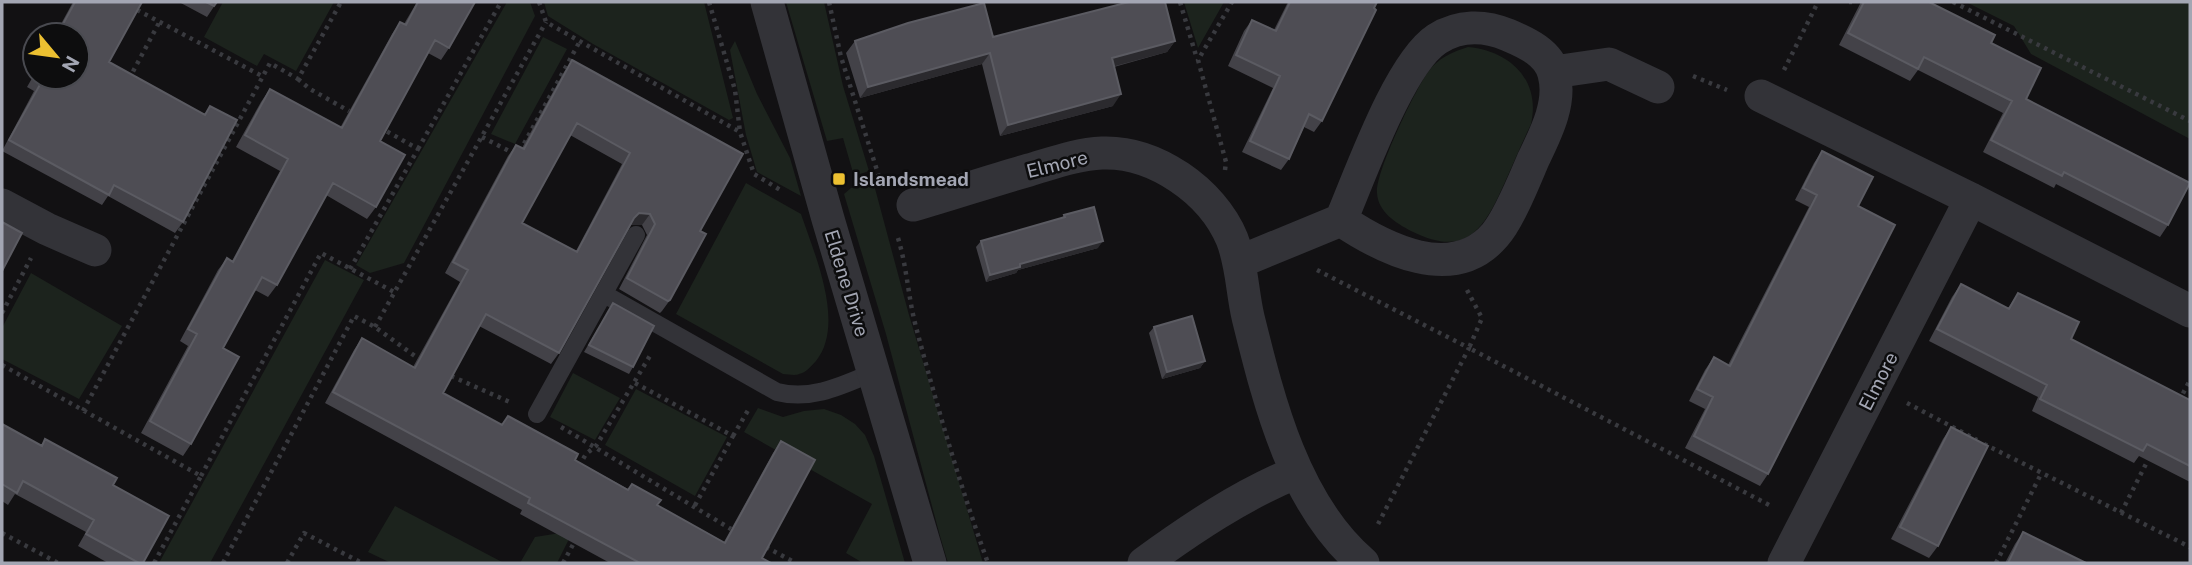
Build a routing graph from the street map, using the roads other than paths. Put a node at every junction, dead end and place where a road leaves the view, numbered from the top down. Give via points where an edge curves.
1 (767, 2) edge
2 (1554, 72) junction
3 (1658, 87) road end
4 (1773, 103) road end
5 (1971, 199) junction
6 (2, 205) edge
7 (903, 215) road end
8 (1341, 220) junction
9 (636, 235) edge
10 (96, 250) dead end
11 (1239, 262) junction
12 (604, 294) junction
13 (2190, 310) edge
14 (874, 372) junction
15 (537, 414) road end
16 (1295, 473) junction
17 (1361, 562) edge
18 (930, 563) edge
19 (1144, 563) edge
20 (1784, 563) edge

1 - 14 street, Eldene Drive
2 - 3 street via 1609,64
2 - 8 street via 1538,51 1502,33 1466,28 1437,40 1414,62
2 - 8 street via 1555,96 1548,125 1502,225 1483,246 1451,260 1422,257 1392,248
4 - 5 street
5 - 13 street
5 - 20 street, Elmore
6 - 10 street
7 - 11 street, Elmore via 1083,155 1119,154 1168,170 1197,192 1223,221
8 - 11 street
9 - 12 lane
11 - 16 street, Elmore via 1247,315
12 - 14 lane via 778,392 812,395
12 - 15 lane
14 - 18 street, Eldene Drive
16 - 17 street, Elmore via 1324,519
16 - 19 street via 1273,481

